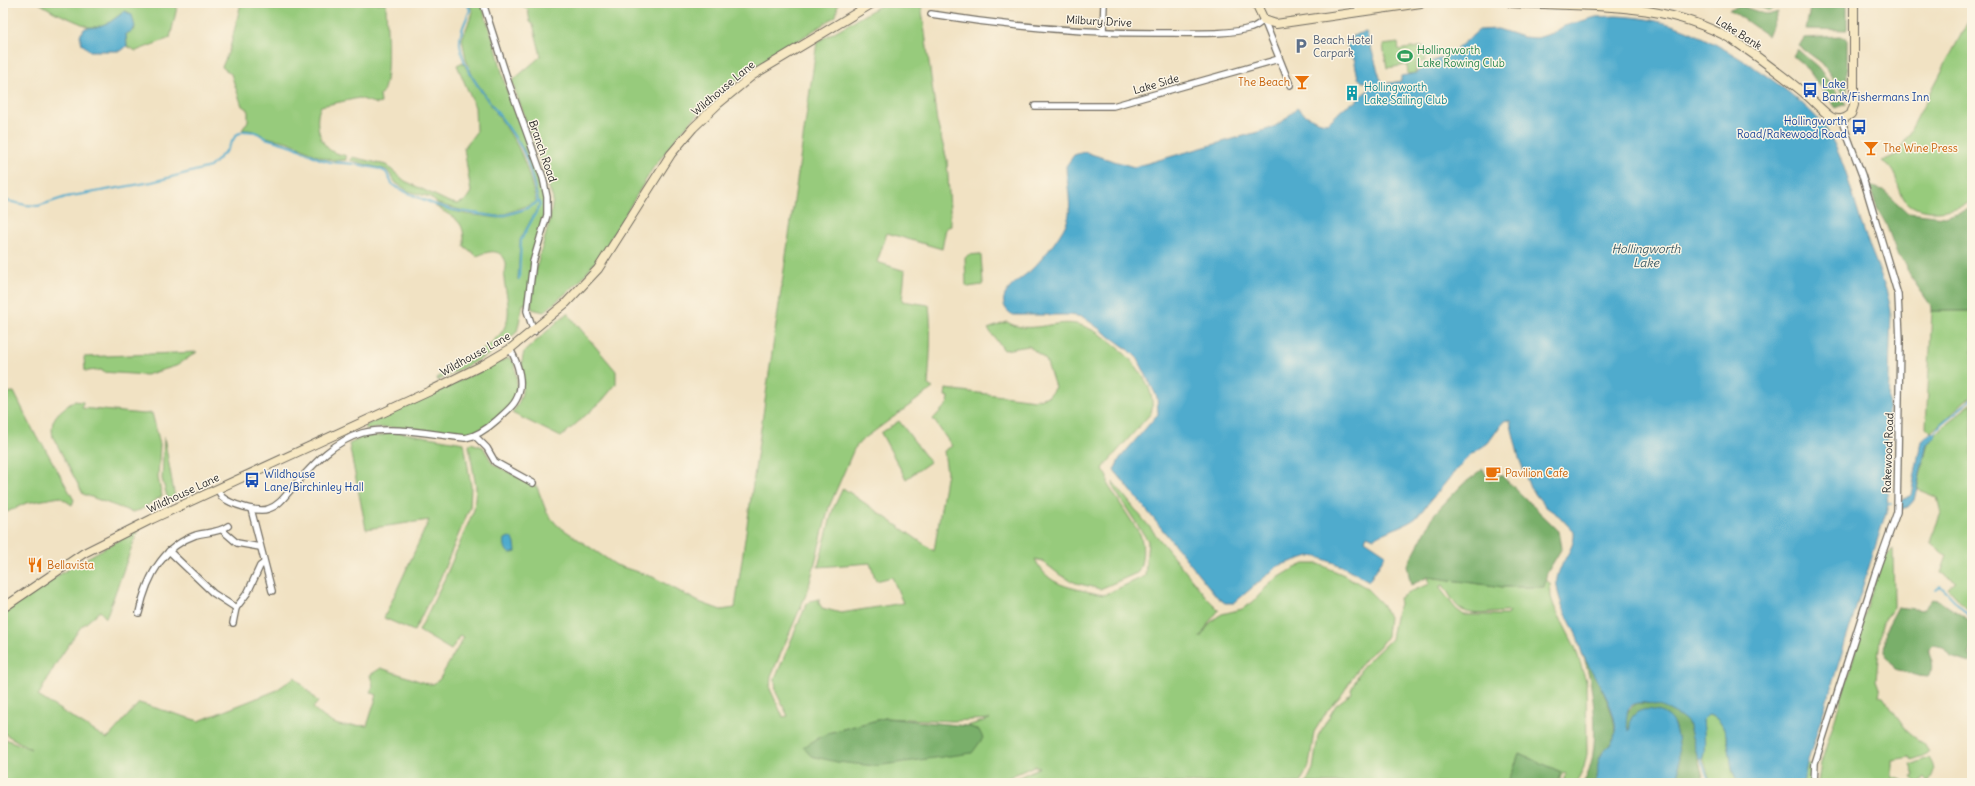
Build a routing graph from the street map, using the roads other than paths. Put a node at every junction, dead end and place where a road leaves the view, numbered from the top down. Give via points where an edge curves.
1 (483, 3) edge
2 (1104, 3) edge
3 (1256, 3) edge
4 (1420, 3) edge
5 (1511, 3) edge
6 (1854, 3) edge
7 (870, 4) edge
8 (1358, 7) edge
9 (931, 14) dead end
10 (1264, 20) junction
11 (1103, 32) junction
12 (1279, 59) junction
13 (1290, 85) dead end
14 (1035, 106) dead end
15 (1841, 119) junction
16 (534, 332) junction
17 (510, 349) junction
18 (475, 436) junction
19 (534, 483) dead end
20 (217, 489) junction
21 (251, 509) junction
22 (260, 547) junction
23 (169, 551) junction
24 (264, 563) junction
25 (272, 591) dead end
26 (3, 608) edge
27 (236, 608) junction
28 (139, 613) dead end
29 (233, 623) dead end
30 (1814, 783) edge

1 - 16 street, Branch Road via 543,178 547,197 547,215 534,262 527,311
2 - 11 street
3 - 10 main road
4 - 8 main road
5 - 15 main road, Lake Bank via 1633,6 1670,12 1696,21 1732,40 1789,81 1832,117
6 - 15 main road via 1854,105 1851,114
7 - 16 main road, Wildhouse Lane via 753,75 693,128 660,170 598,269
8 - 10 main road via 1313,21 1276,24
9 - 11 street, Milbury Drive via 991,23
10 - 11 street, Milbury Drive via 1252,28 1214,33
10 - 12 street
12 - 13 street
12 - 14 street, Lake Side via 1113,106
15 - 30 street, Rakewood Road via 1864,183 1898,295 1900,340 1897,512 1818,756
16 - 17 main road, Wildhouse Lane
17 - 18 street via 519,370 519,393 516,400 494,423
17 - 20 main road, Wildhouse Lane via 443,385
18 - 19 street via 487,448 495,462
18 - 21 street via 465,438 393,430 362,433 331,448 277,505 268,510
20 - 21 street via 223,497
20 - 26 main road, Wildhouse Lane via 84,553
21 - 22 street
22 - 23 street via 237,543 225,528 184,540
22 - 24 street
23 - 27 street via 213,593
23 - 28 street via 148,582
24 - 25 street
24 - 27 street
27 - 29 street

